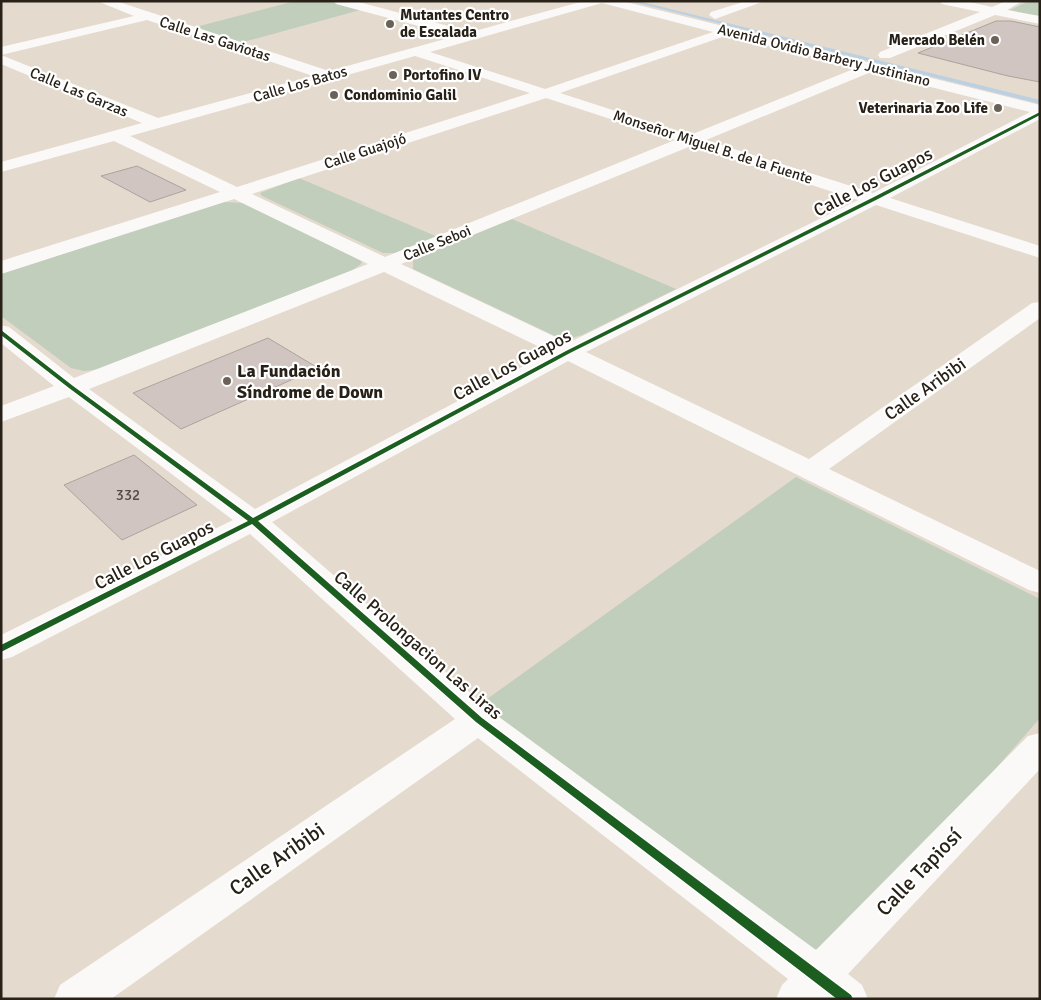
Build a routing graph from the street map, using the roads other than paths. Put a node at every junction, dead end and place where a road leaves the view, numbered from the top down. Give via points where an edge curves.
1 (103, 1) edge
2 (340, 1) edge
3 (598, 1) edge
4 (607, 1) edge
5 (661, 1) edge
6 (759, 1) edge
7 (946, 1) edge
8 (1017, 1) edge
9 (992, 11) junction
10 (715, 15) junction
11 (148, 16) junction
12 (1040, 20) edge
13 (759, 25) dead end
14 (728, 31) junction
15 (471, 36) junction
16 (1, 51) edge
17 (416, 52) junction
18 (877, 58) junction
19 (1, 59) edge
20 (908, 60) dead end
21 (328, 76) junction
22 (544, 94) junction
23 (1040, 112) edge
24 (158, 124) junction
25 (117, 136) junction
26 (689, 139) junction
27 (1, 166) edge
28 (236, 192) junction
29 (874, 199) junction
30 (1040, 252) edge
31 (385, 264) junction
32 (1, 268) edge
33 (1040, 308) edge
34 (1, 332) edge
35 (568, 352) junction
36 (71, 387) junction
37 (1, 414) edge
38 (811, 470) junction
39 (254, 521) junction
40 (1040, 583) edge
41 (1, 649) edge
42 (479, 720) junction
43 (1040, 746) edge
44 (821, 991) edge
45 (75, 999) edge

1 - 11 street, Calle Las Gaviotas
2 - 15 street
3 - 15 street, Calle Los Batos
4 - 14 street, Avenida Ovidio Barbery Justiniano
5 - 10 street, Avenida Ovidio Barbery Justiniano
6 - 10 street
7 - 9 street
8 - 9 street, Calle Seboi
9 - 12 street
9 - 18 street, Calle Seboi
10 - 13 street, Avenida Ovidio Barbery Justiniano
11 - 16 street
11 - 21 street, Calle Las Gaviotas
14 - 18 street, Avenida Ovidio Barbery Justiniano
14 - 22 street, Calle Guajojó
15 - 17 street, Calle Los Batos
17 - 21 street, Calle Los Batos
17 - 22 street, Monseñor Miguel B. de la Fuente
18 - 20 street, Avenida Ovidio Barbery Justiniano
18 - 23 street, Avenida Ovidio Barbery Justiniano
18 - 26 street, Calle Seboi
19 - 24 street, Calle Las Garzas
21 - 24 street, Calle Los Batos
22 - 26 street, Monseñor Miguel B. de la Fuente
22 - 28 street, Calle Guajojó
23 - 29 street, Calle Los Guapos
24 - 25 street, Calle Los Batos
25 - 27 street, Calle Los Batos
25 - 28 street
26 - 29 street, Monseñor Miguel B. de la Fuente
26 - 31 street, Calle Seboi
28 - 31 street
28 - 32 street, Calle Guajojó
29 - 30 street, Monseñor Miguel B. de la Fuente
29 - 35 street, Calle Los Guapos
31 - 35 street
31 - 36 street, Calle Seboi
33 - 38 street, Calle Aribibi
34 - 36 street, Calle Prolongacion Las Liras
35 - 38 street
35 - 39 street, Calle Los Guapos
36 - 37 street, Calle Seboi
36 - 39 street, Calle Prolongacion Las Liras
38 - 40 street
39 - 41 street, Calle Los Guapos
39 - 42 street, Calle Prolongacion Las Liras
42 - 44 street, Calle Prolongacion Las Liras
42 - 45 street, Calle Aribibi
43 - 44 street, Calle Tapiosí

